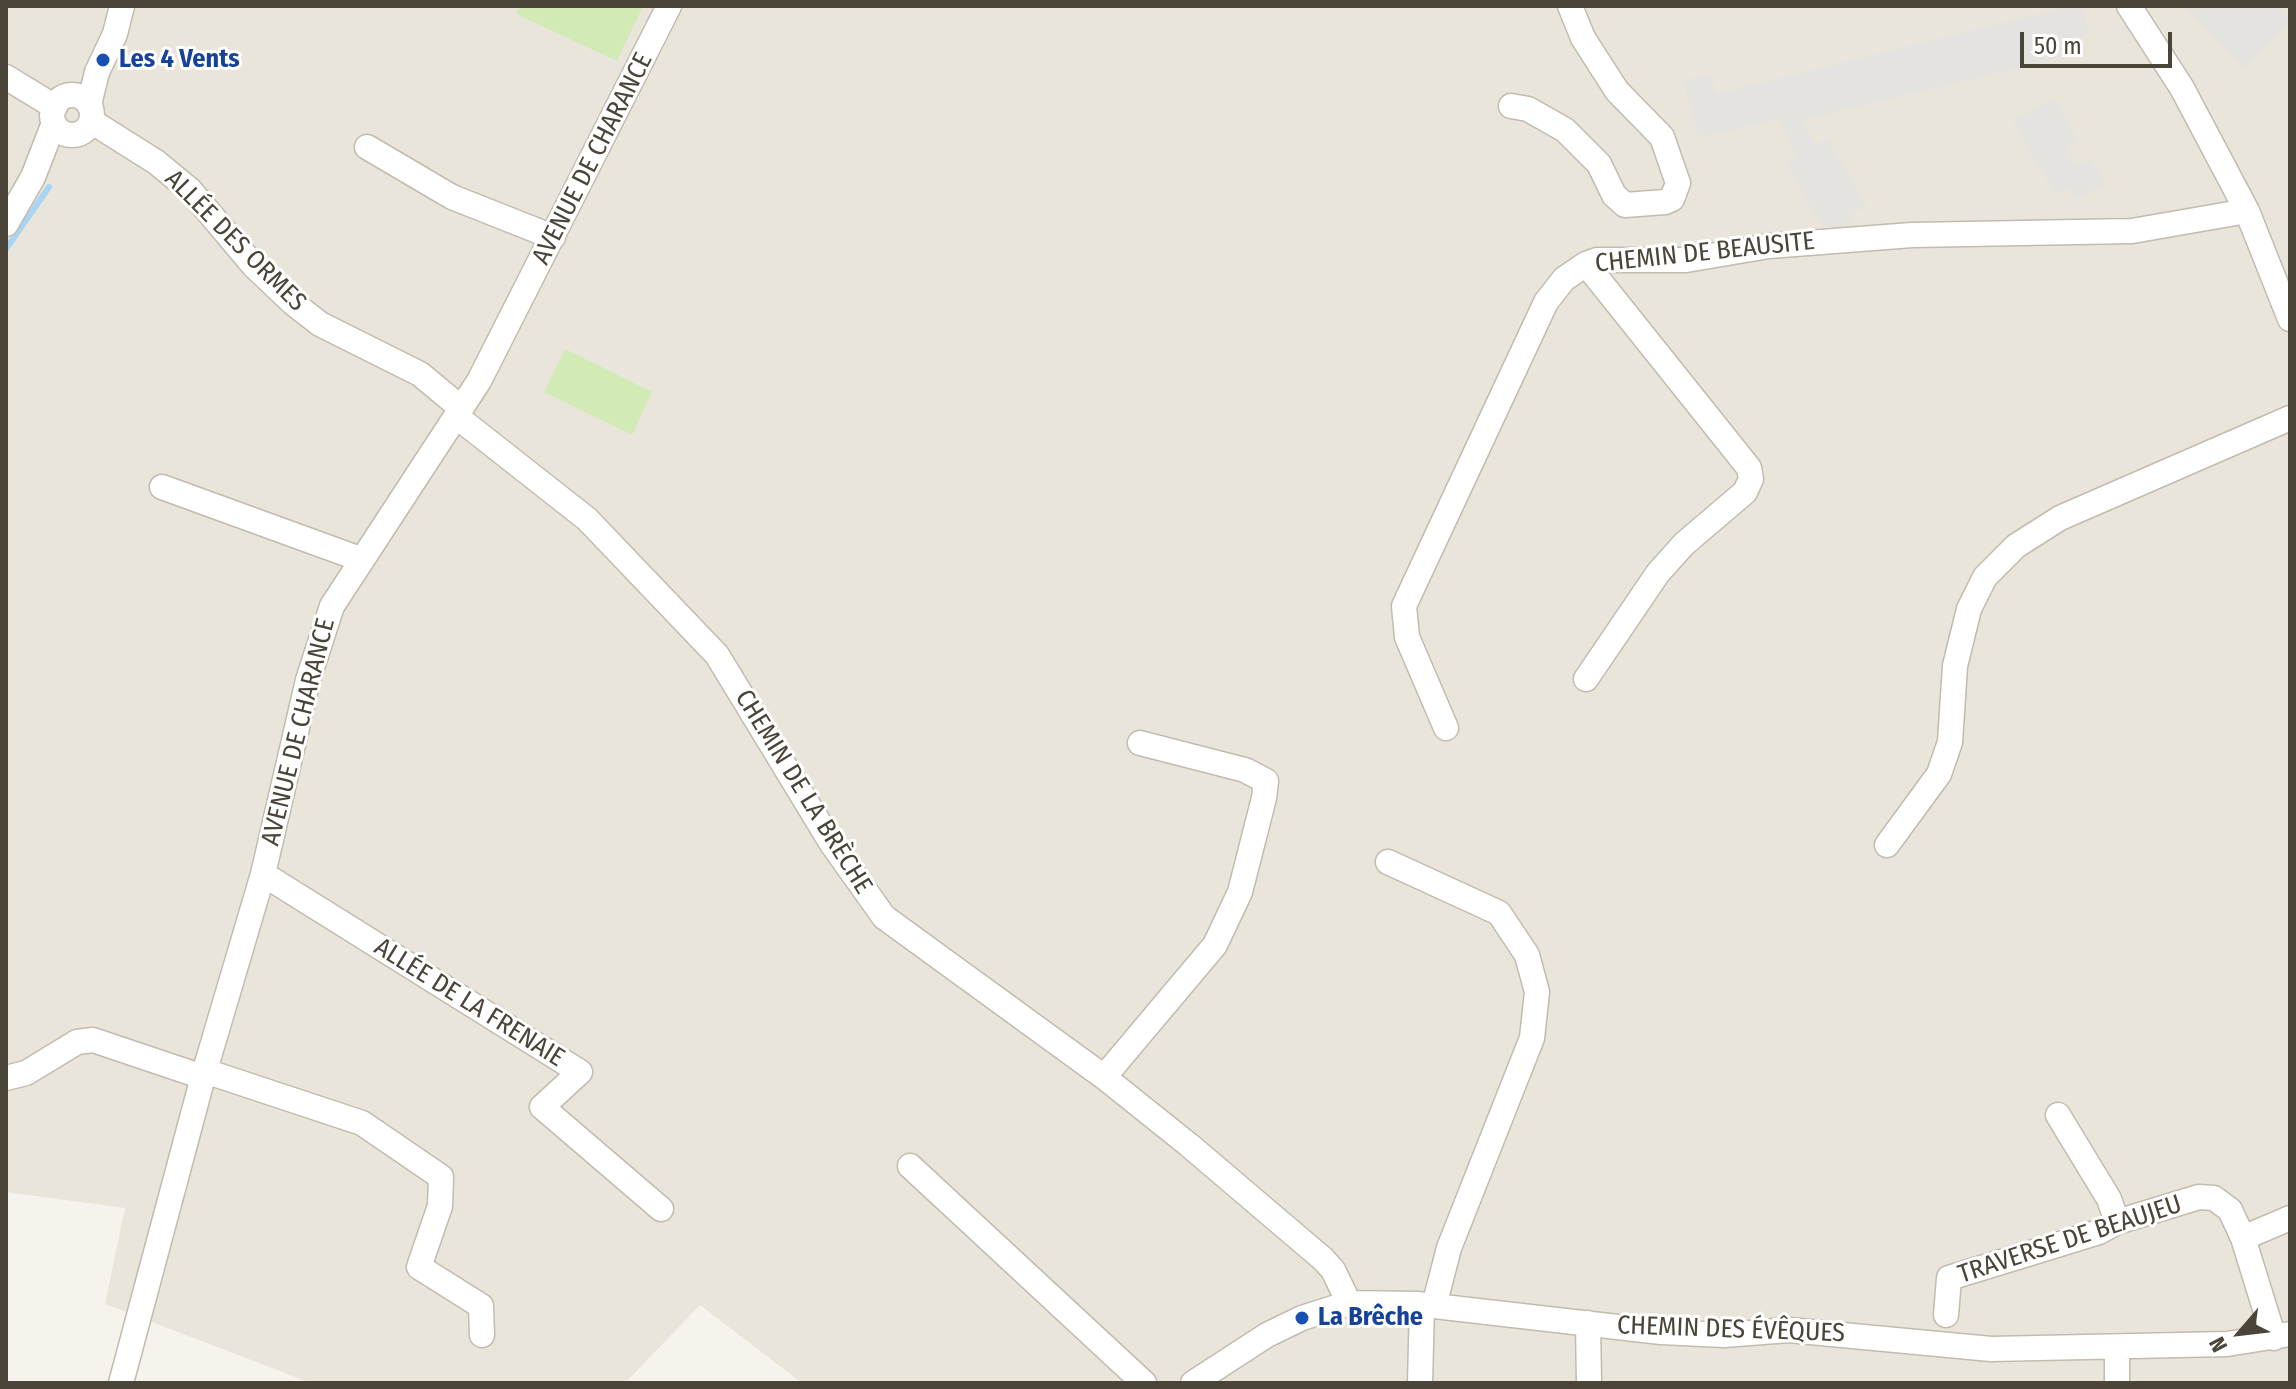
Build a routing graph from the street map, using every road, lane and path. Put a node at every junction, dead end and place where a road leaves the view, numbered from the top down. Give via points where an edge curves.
1 (122, 6) edge
2 (669, 6) edge
3 (1570, 6) edge
4 (2129, 6) edge
5 (6, 77) edge
6 (1511, 106) dead end
7 (72, 114) junction
8 (367, 147) dead end
9 (2247, 211) junction
10 (6, 224) edge
11 (553, 237) junction
12 (1586, 264) junction
13 (2290, 319) edge
14 (458, 412) junction
15 (2290, 418) edge
16 (162, 487) dead end
17 (360, 559) junction
18 (1586, 679) dead end
19 (1446, 728) dead end
20 (1140, 743) dead end
21 (1887, 845) dead end
22 (1388, 862) dead end
23 (263, 874) junction
24 (204, 1074) junction
25 (1104, 1077) junction
26 (6, 1078) edge
27 (2058, 1115) dead end
28 (910, 1166) dead end
29 (661, 1209) dead end
30 (2290, 1218) edge
31 (2117, 1222) junction
32 (2243, 1238) junction
33 (1349, 1303) junction
34 (1428, 1306) junction
35 (1946, 1315) dead end
36 (1588, 1323) junction
37 (482, 1335) dead end
38 (2282, 1336) edge
39 (2117, 1347) junction
40 (121, 1383) edge
41 (1144, 1383) edge
42 (1193, 1383) edge
43 (1420, 1383) edge
44 (1589, 1383) edge
45 (2117, 1383) edge

1 - 7 street via 115,34
2 - 11 street, AVENUE DE CHARANCE
3 - 6 street via 1583,38 1617,91 1662,137 1678,183 1672,199 1625,205 1599,164 1565,130 1528,109
4 - 9 street via 2182,88
5 - 7 street, ALLÉE DES ORMES
7 - 10 street
7 - 14 street, ALLÉE DES ORMES via 156,162 190,190 254,266 311,317 420,374
8 - 11 street via 452,197
9 - 12 street, CHEMIN DE BEAUSITE via 2132,231 1912,235 1769,246 1686,260
9 - 13 street
11 - 14 street, AVENUE DE CHARANCE
12 - 18 street via 1749,468 1751,479 1745,492 1658,573
12 - 19 street, CHEMIN DE BEAUSITE via 1564,279 1546,302 1404,606 1407,637
14 - 17 street, AVENUE DE CHARANCE
14 - 25 street, CHEMIN DE LA BRÈCHE via 587,519 717,655 832,844 884,917
15 - 21 street via 2060,518 2016,546 1985,577 1969,609 1955,666 1950,742 1939,774
16 - 17 street
17 - 23 street, AVENUE DE CHARANCE via 332,606 308,680
20 - 25 street via 1245,770 1266,781 1240,892 1215,945
22 - 34 street via 1499,913 1527,955 1537,992 1532,1038
23 - 24 street, AVENUE DE CHARANCE
23 - 29 street, ALLÉE DE LA FRENAIE via 580,1072 542,1107
24 - 26 street via 93,1040 77,1042 26,1073
24 - 37 street via 362,1123 441,1177 440,1206 419,1267 481,1306
24 - 40 street, AVENUE DE CHARANCE
25 - 33 street, CHEMIN DE LA BRÈCHE via 1323,1259
27 - 31 street via 2109,1199
28 - 41 street
30 - 32 street
31 - 32 street, TRAVERSE DE BEAUJEU via 2199,1197 2214,1198 2230,1210
31 - 35 street, TRAVERSE DE BEAUJEU via 1949,1278
32 - 38 street, TRAVERSE DE BEAUJEU
33 - 34 street, CHEMIN DES ÉVÊQUES
33 - 42 street, CHEMIN DES ÉVÊQUES via 1267,1335
34 - 36 street, CHEMIN DES ÉVÊQUES
34 - 43 street
36 - 39 street, CHEMIN DES ÉVÊQUES via 1724,1335 1844,1333 1917,1345 1991,1349
36 - 44 street
38 - 39 street, CHEMIN DES ÉVÊQUES via 2227,1344
39 - 45 street

